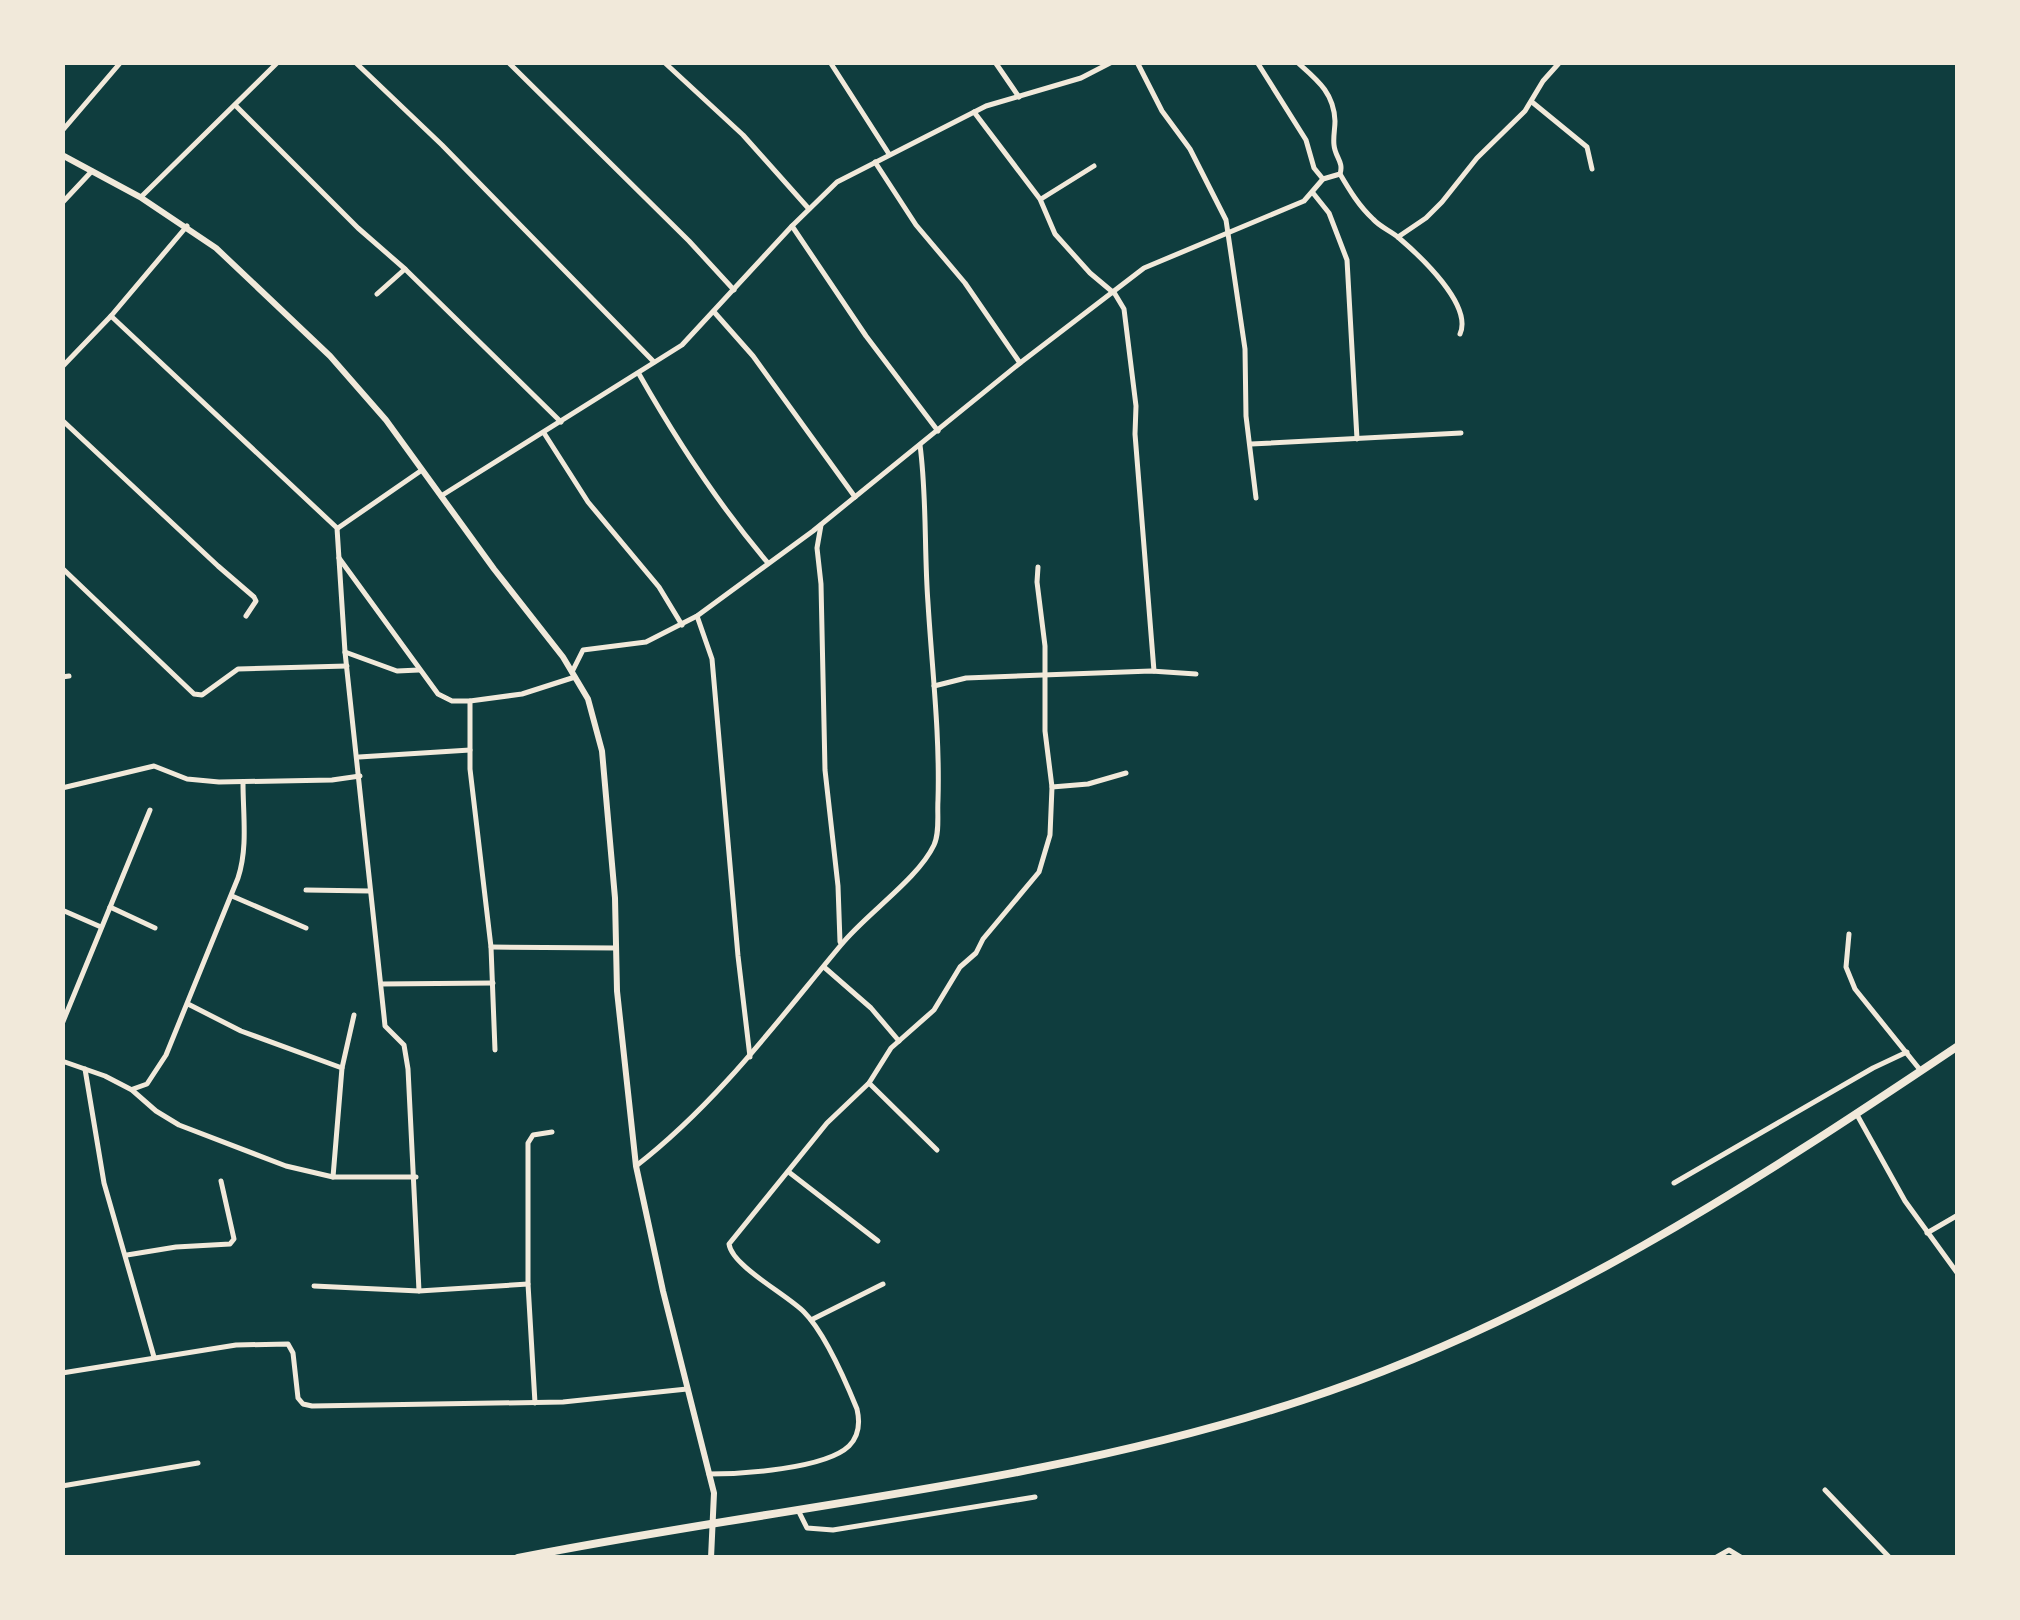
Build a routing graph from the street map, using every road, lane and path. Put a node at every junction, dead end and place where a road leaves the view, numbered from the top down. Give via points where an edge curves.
1 (122, 62) edge
2 (278, 62) edge
3 (355, 62) edge
4 (508, 62) edge
5 (664, 62) edge
6 (830, 62) edge
7 (995, 62) edge
8 (1112, 62) edge
9 (1137, 62) edge
10 (1257, 62) edge
11 (1297, 62) edge
12 (1560, 62) edge
13 (1019, 96) junction
14 (1532, 102) junction
15 (235, 105) junction
16 (974, 112) junction
17 (62, 131) edge
18 (889, 154) junction
19 (62, 155) edge
20 (875, 162) junction
21 (1094, 166) dead end
22 (1592, 169) dead end
23 (92, 171) junction
24 (1340, 174) junction
25 (1323, 179) junction
26 (1313, 193) junction
27 (140, 197) junction
28 (1040, 199) junction
29 (62, 204) edge
30 (809, 209) junction
31 (186, 226) junction
32 (792, 226) junction
33 (1228, 232) junction
34 (1398, 237) junction
35 (405, 268) junction
36 (734, 290) junction
37 (378, 294) dead end
38 (1114, 294) junction
39 (714, 313) junction
40 (111, 316) junction
41 (1460, 334) dead end
42 (654, 362) junction
43 (1020, 363) junction
44 (62, 367) edge
45 (639, 374) junction
46 (62, 420) edge
47 (561, 422) junction
48 (938, 431) junction
49 (543, 433) junction
50 (1462, 433) dead end
51 (1357, 439) junction
52 (1251, 444) junction
53 (920, 445) junction
54 (422, 470) junction
55 (441, 496) junction
56 (855, 497) junction
57 (1256, 498) dead end
58 (822, 524) junction
59 (337, 528) junction
60 (804, 538) junction
61 (817, 548) junction
62 (339, 558) junction
63 (768, 563) junction
64 (1038, 567) dead end
65 (62, 568) edge
66 (246, 616) dead end
67 (698, 616) junction
68 (682, 625) junction
69 (345, 652) junction
70 (347, 666) junction
71 (418, 670) junction
72 (1154, 672) junction
73 (1196, 674) dead end
74 (574, 675) junction
75 (1043, 676) junction
76 (934, 686) junction
77 (470, 701) junction
78 (470, 750) junction
79 (359, 758) junction
80 (1126, 773) dead end
81 (360, 776) junction
82 (243, 783) junction
83 (62, 788) edge
84 (1052, 788) junction
85 (150, 810) dead end
86 (306, 890) dead end
87 (370, 890) junction
88 (232, 896) junction
89 (110, 906) junction
90 (62, 910) edge
91 (841, 918) junction
92 (101, 927) junction
93 (155, 928) dead end
94 (306, 928) dead end
95 (854, 930) junction
96 (1849, 934) dead end
97 (840, 945) junction
98 (491, 947) junction
99 (616, 948) junction
100 (824, 967) junction
101 (493, 983) junction
102 (380, 984) junction
103 (188, 1004) junction
104 (354, 1015) dead end
105 (62, 1024) edge
106 (900, 1041) junction
107 (1958, 1046) edge
108 (495, 1050) dead end
109 (1907, 1052) junction
110 (750, 1057) junction
111 (62, 1061) edge
112 (342, 1068) junction
113 (85, 1070) junction
114 (1922, 1071) junction
115 (869, 1083) junction
116 (132, 1090) junction
117 (1856, 1113) junction
118 (552, 1132) dead end
119 (937, 1150) dead end
120 (636, 1166) junction
121 (789, 1172) junction
122 (416, 1176) junction
123 (333, 1177) junction
124 (221, 1181) dead end
125 (1674, 1183) dead end
126 (1958, 1215) edge
127 (1927, 1233) junction
128 (878, 1241) dead end
129 (127, 1255) junction
130 (1958, 1274) edge
131 (528, 1284) junction
132 (884, 1284) dead end
133 (314, 1286) dead end
134 (418, 1291) junction
135 (811, 1320) junction
136 (154, 1358) junction
137 (62, 1373) edge
138 (688, 1389) junction
139 (534, 1403) junction
140 (198, 1463) dead end
141 (709, 1474) junction
142 (62, 1486) edge
143 (1825, 1490) dead end
144 (1035, 1497) dead end
145 (797, 1508) junction
146 (714, 1523) junction
147 (518, 1558) edge
148 (711, 1558) edge
149 (1714, 1558) edge
150 (1742, 1558) edge
151 (1890, 1558) edge

1 - 17 street
2 - 15 street
3 - 42 street
4 - 36 street
5 - 30 street
6 - 18 street
7 - 13 street
8 - 13 street
9 - 33 street via 1215,192
10 - 25 street
11 - 24 street via 1330,97
12 - 14 street
13 - 16 street
14 - 22 street via 1587,147
14 - 34 street via 1442,202
15 - 27 street
15 - 35 street
16 - 18 street
16 - 28 street
18 - 20 street
19 - 23 street
20 - 30 street via 838,182
20 - 43 street
21 - 28 street
23 - 27 street
23 - 29 street
24 - 25 street
24 - 34 street via 1372,219
25 - 26 street
26 - 33 street
26 - 51 street via 1329,213 1347,260
27 - 31 street
28 - 38 street via 1055,234
30 - 32 street
31 - 40 street
31 - 54 street via 238,266 330,356
32 - 36 street
32 - 48 street
33 - 38 street via 1144,268
33 - 52 street
34 - 41 street via 1451,292 1460,308
35 - 37 street
35 - 47 street
36 - 39 street
38 - 43 street
38 - 72 street via 1124,308 1135,390
39 - 42 street
39 - 56 street
40 - 44 street
40 - 59 street
42 - 45 street
43 - 48 street
45 - 47 street
45 - 63 street via 680,447
46 - 66 street via 254,597
47 - 49 street
48 - 53 street
49 - 55 street
49 - 68 street
50 - 51 street
51 - 52 street
52 - 57 street
53 - 56 street
53 - 76 street
54 - 55 street
54 - 59 street
55 - 74 street
56 - 58 street
58 - 60 street
58 - 61 street
59 - 62 street
60 - 61 street
60 - 63 street
61 - 91 street via 825,770
62 - 69 street
62 - 71 street
63 - 67 street
64 - 75 street
65 - 70 street via 194,694 238,669
67 - 68 street
67 - 110 street via 714,677
68 - 74 street via 646,642 583,650
69 - 70 street
69 - 71 street via 397,671
70 - 79 street
71 - 77 street via 438,694
72 - 73 street
72 - 75 street
74 - 77 street via 522,694
74 - 99 street via 602,751
75 - 76 street via 966,678
75 - 84 street
76 - 95 street via 934,845
77 - 78 street
78 - 79 street
78 - 98 street
79 - 81 street
80 - 84 street
81 - 82 street
81 - 87 street
82 - 83 street via 187,779 154,766
82 - 88 street via 244,860
84 - 106 street via 1050,835 1039,872 960,967 934,1010
85 - 89 street
86 - 87 street
87 - 102 street
88 - 94 street
88 - 103 street
89 - 92 street
89 - 93 street
90 - 92 street
91 - 95 street
91 - 97 street
92 - 105 street
95 - 97 street
96 - 109 street via 1846,967 1855,989
97 - 100 street
98 - 99 street
98 - 101 street
99 - 120 street
100 - 106 street
100 - 110 street
101 - 102 street
101 - 108 street
102 - 122 street via 385,1026 404,1044
103 - 112 street
103 - 116 street via 156,1072
104 - 112 street
106 - 115 street
107 - 114 main road
109 - 114 street
109 - 125 street
110 - 120 street
111 - 113 street
112 - 123 street
113 - 116 street
113 - 129 street via 104,1183
114 - 117 main road
115 - 119 street
115 - 121 street
116 - 123 street via 179,1125
117 - 127 street
117 - 145 main road via 1579,1283 1380,1373 1188,1434 926,1489
118 - 131 street via 529,1138
120 - 138 street
121 - 128 street
121 - 135 street via 734,1234 729,1251
122 - 123 street
122 - 134 street
124 - 129 street via 230,1244
126 - 127 street
127 - 130 street
129 - 136 street
131 - 134 street
131 - 139 street
132 - 135 street
133 - 134 street
135 - 141 street via 852,1397 858,1434 835,1454 762,1474
136 - 137 street
136 - 139 street via 236,1344 288,1344 303,1404
138 - 139 street
138 - 141 street
140 - 142 street
141 - 146 street
143 - 151 street
144 - 145 street via 817,1531 807,1528
145 - 146 main road
146 - 147 main road
146 - 148 street
149 - 150 street via 1729,1550

